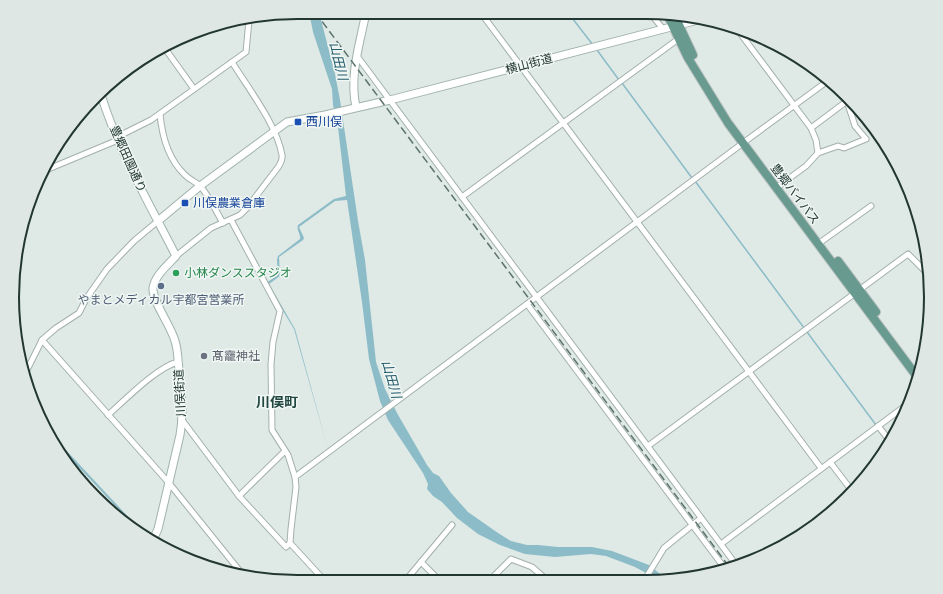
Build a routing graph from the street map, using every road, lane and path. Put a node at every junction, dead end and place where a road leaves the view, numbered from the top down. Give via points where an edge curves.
1 (365, 19) edge
2 (488, 19) edge
3 (655, 19) edge
4 (672, 20) edge
5 (675, 21) edge
6 (690, 22) edge
7 (249, 23) edge
8 (676, 26) junction
9 (662, 30) junction
10 (681, 37) junction
11 (744, 37) edge
12 (167, 51) edge
13 (357, 56) junction
14 (232, 62) junction
15 (521, 66) junction
16 (824, 84) edge
17 (194, 89) junction
18 (102, 98) edge
19 (390, 100) junction
20 (843, 100) edge
21 (795, 106) junction
22 (849, 107) edge
23 (356, 108) junction
24 (160, 114) junction
25 (563, 122) junction
26 (811, 128) junction
27 (274, 131) junction
28 (117, 139) junction
29 (745, 142) junction
30 (818, 153) junction
31 (51, 168) edge
32 (200, 186) junction
33 (778, 186) junction
34 (462, 197) junction
35 (871, 206) dead end
36 (231, 220) junction
37 (158, 221) junction
38 (637, 222) junction
39 (223, 223) junction
40 (820, 243) junction
41 (176, 256) junction
42 (922, 268) edge
43 (857, 291) junction
44 (537, 296) junction
45 (527, 304) junction
46 (42, 340) junction
47 (178, 362) junction
48 (916, 365) edge
49 (28, 368) edge
50 (748, 372) junction
51 (914, 372) edge
52 (900, 410) edge
53 (108, 415) junction
54 (182, 420) junction
55 (878, 426) junction
56 (887, 437) edge
57 (648, 446) junction
58 (285, 451) junction
59 (830, 462) junction
60 (821, 468) junction
61 (296, 477) junction
62 (169, 483) junction
63 (849, 487) edge
64 (239, 496) junction
65 (702, 518) junction
66 (452, 525) dead end
67 (692, 525) junction
68 (155, 536) edge
69 (290, 543) junction
70 (721, 544) junction
71 (733, 561) edge
72 (421, 562) junction
73 (722, 565) edge
74 (237, 569) edge
75 (319, 575) edge
76 (410, 575) edge
77 (434, 575) edge
78 (495, 575) edge
79 (541, 575) edge
80 (648, 575) edge

1 - 13 main road
2 - 15 street
3 - 9 street
4 - 8 main road, 豊郷バイパス
5 - 8 main road, 豊郷バイパス
6 - 8 main road, 横山街道
7 - 14 street via 246,52
8 - 9 main road, 横山街道
8 - 10 main road, 豊郷バイパス
9 - 15 main road, 横山街道
10 - 25 street
10 - 29 main road, 豊郷バイパス
11 - 21 street
12 - 17 street
13 - 19 street
13 - 23 main road via 353,80
14 - 17 street
14 - 27 street
15 - 19 main road, 横山街道
15 - 25 street
16 - 21 street
17 - 24 street
18 - 28 main road, 豊郷田園通り
19 - 23 main road, 横山街道
19 - 34 street
20 - 26 street
21 - 26 street
21 - 29 street
22 - 30 street via 855,126 866,138 844,148 838,146
23 - 27 main road via 287,122
24 - 28 street
24 - 32 street via 170,157 187,177
25 - 34 street
25 - 38 street
26 - 30 street
27 - 32 main road
27 - 36 street, 川俣街道 via 282,160 247,208
28 - 31 street
28 - 37 main road, 豊郷田園通り
29 - 33 main road, 豊郷バイパス
29 - 38 street
30 - 33 street via 806,166
32 - 37 main road
32 - 39 street
33 - 40 main road, 豊郷バイパス
34 - 44 street
35 - 40 street
36 - 39 street, 川俣街道
36 - 58 street via 280,311 271,364 272,430
37 - 41 main road
37 - 46 street via 107,269 79,313
38 - 44 street
38 - 50 street
39 - 41 street, 川俣街道 via 202,234
40 - 43 main road, 豊郷バイパス
41 - 47 main road, 川俣街道 via 155,280 153,294 174,336
42 - 43 street via 908,254
43 - 48 main road, 豊郷バイパス
43 - 50 street
43 - 51 main road, 豊郷バイパス
44 - 45 street
44 - 57 street
45 - 61 street
45 - 67 street
46 - 49 street
46 - 53 street
47 - 53 street via 146,381
47 - 54 main road, 川俣街道
50 - 57 street
50 - 60 street
52 - 55 street
53 - 62 street
54 - 62 main road, 川俣街道
54 - 64 street
55 - 56 street
55 - 59 street
57 - 65 street
58 - 61 street
58 - 64 street
59 - 60 street
59 - 63 street
60 - 70 street
61 - 69 street
62 - 68 main road, 川俣街道
62 - 74 street
64 - 69 street via 286,547
65 - 67 street
65 - 70 street
66 - 72 street
67 - 73 street
67 - 80 street via 664,548
69 - 75 street
70 - 71 street
72 - 76 street
72 - 77 street
78 - 79 street via 511,559 532,567

